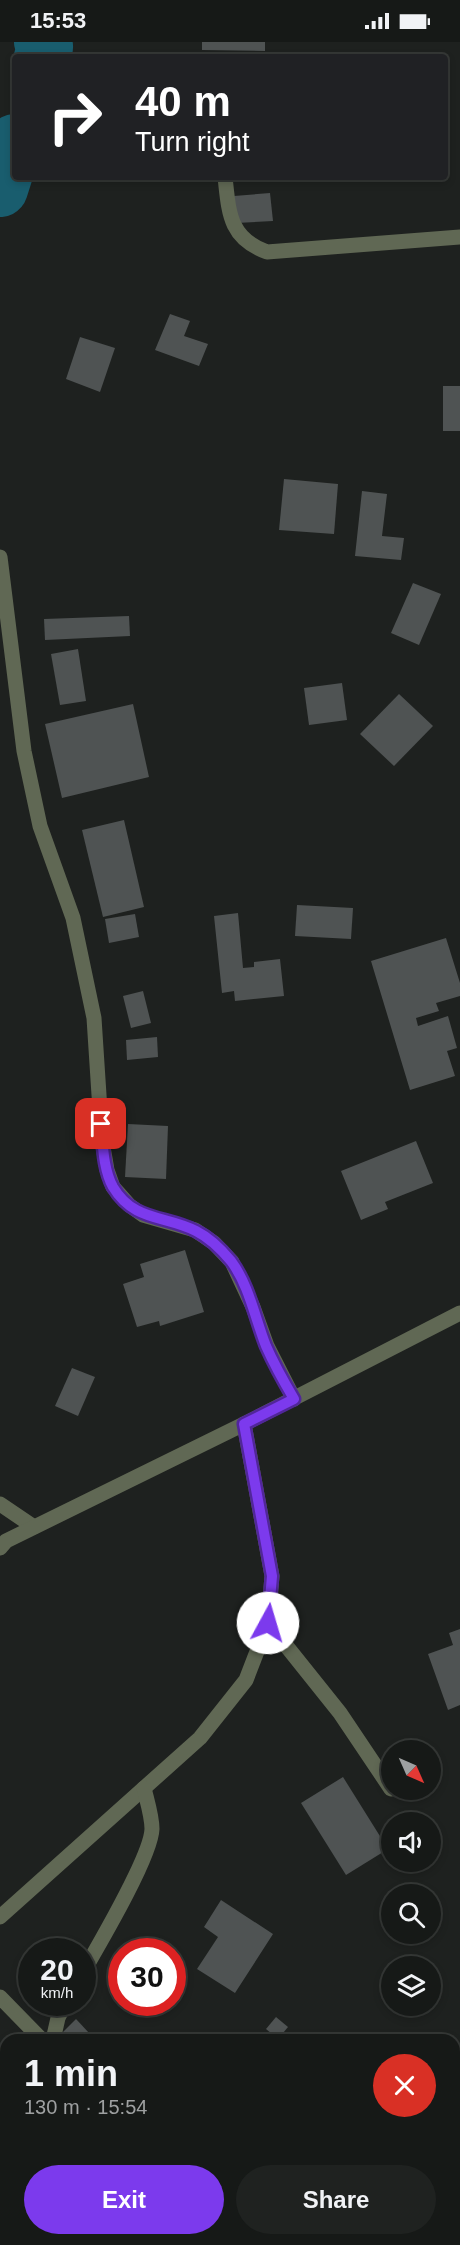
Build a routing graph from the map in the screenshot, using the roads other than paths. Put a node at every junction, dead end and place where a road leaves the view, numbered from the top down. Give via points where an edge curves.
1 (225, 180) edge
2 (460, 237) edge
3 (0, 557) edge
4 (460, 1313) edge
5 (294, 1399) junction
6 (244, 1424) junction
7 (0, 1504) edge
8 (34, 1527) junction
9 (0, 1548) edge
10 (268, 1623) junction
11 (381, 1774) edge
12 (144, 1788) junction
13 (0, 1917) edge
14 (96, 1949) edge
15 (0, 1996) edge
16 (59, 2016) edge
17 (36, 2034) edge
18 (54, 2034) edge

1 - 2 street via 229,217 238,233 252,246 267,252
3 - 5 street via 23,739 39,826 73,918 94,1018 107,1170 113,1187 129,1205 143,1215 195,1230 232,1262
4 - 5 street
5 - 6 street
6 - 8 street
6 - 10 street via 272,1576
7 - 8 street
8 - 9 street
10 - 11 street via 340,1713
10 - 12 street via 246,1680 201,1738
12 - 13 street
12 - 14 street via 152,1829 148,1845
15 - 17 street
16 - 18 street

